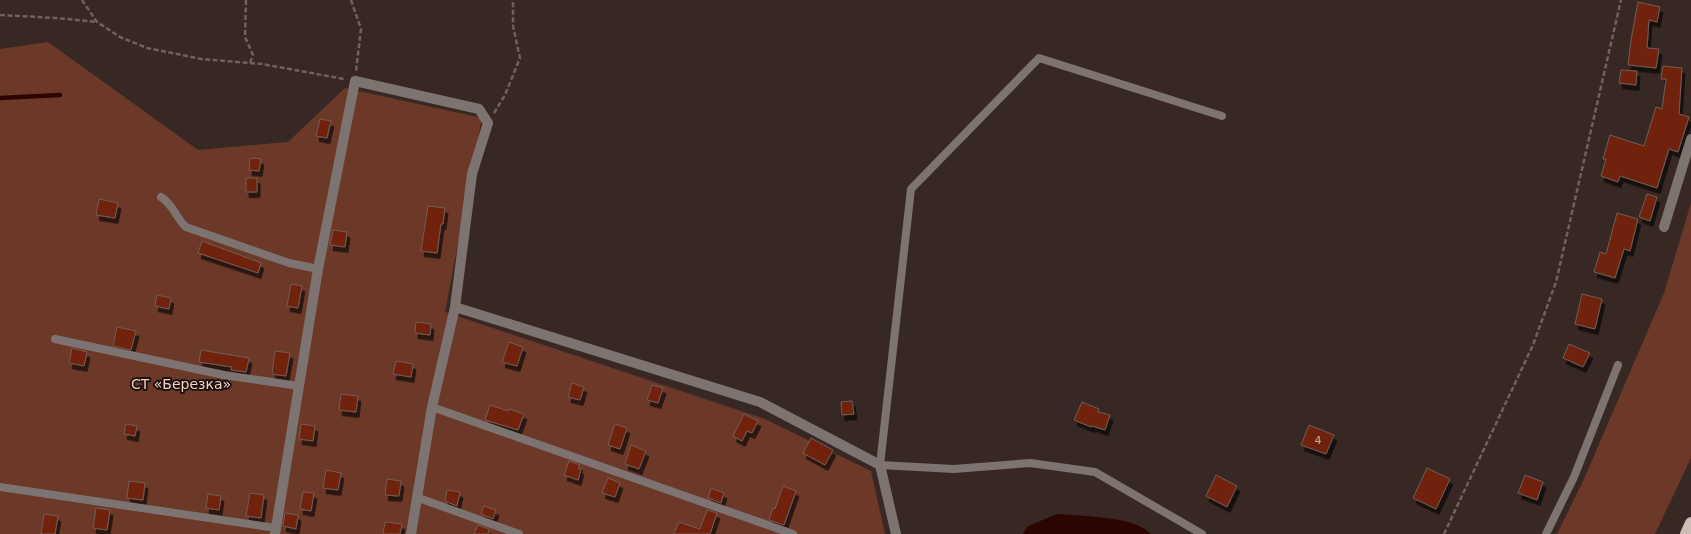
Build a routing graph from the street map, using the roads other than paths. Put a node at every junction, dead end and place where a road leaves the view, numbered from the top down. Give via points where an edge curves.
1 (1222, 116) dead end
2 (1691, 139) edge
3 (161, 197) dead end
4 (1664, 227) dead end
5 (318, 269) junction
6 (455, 307) junction
7 (55, 339) dead end
8 (1618, 365) dead end
9 (299, 386) junction
10 (432, 407) junction
11 (880, 465) junction
12 (0, 486) edge
13 (416, 497) junction
14 (1691, 524) edge
15 (275, 531) edge
16 (411, 534) edge
17 (519, 534) edge
18 (793, 534) edge
19 (896, 534) edge
20 (1202, 534) edge
21 (1546, 534) edge
22 (1686, 534) edge

1 - 11 lane via 1039,58 911,188
2 - 4 street
3 - 5 lane via 170,203 186,227 288,263
5 - 6 street via 355,81 480,109 488,123 472,174
5 - 9 street
6 - 10 street
6 - 11 street via 760,402
7 - 9 lane via 224,375
8 - 21 lane via 1574,477
9 - 15 street
10 - 13 street
10 - 18 lane
11 - 19 street
11 - 20 lane via 954,469 1030,463 1095,472
12 - 15 lane
13 - 16 street
13 - 17 lane
14 - 22 main road

